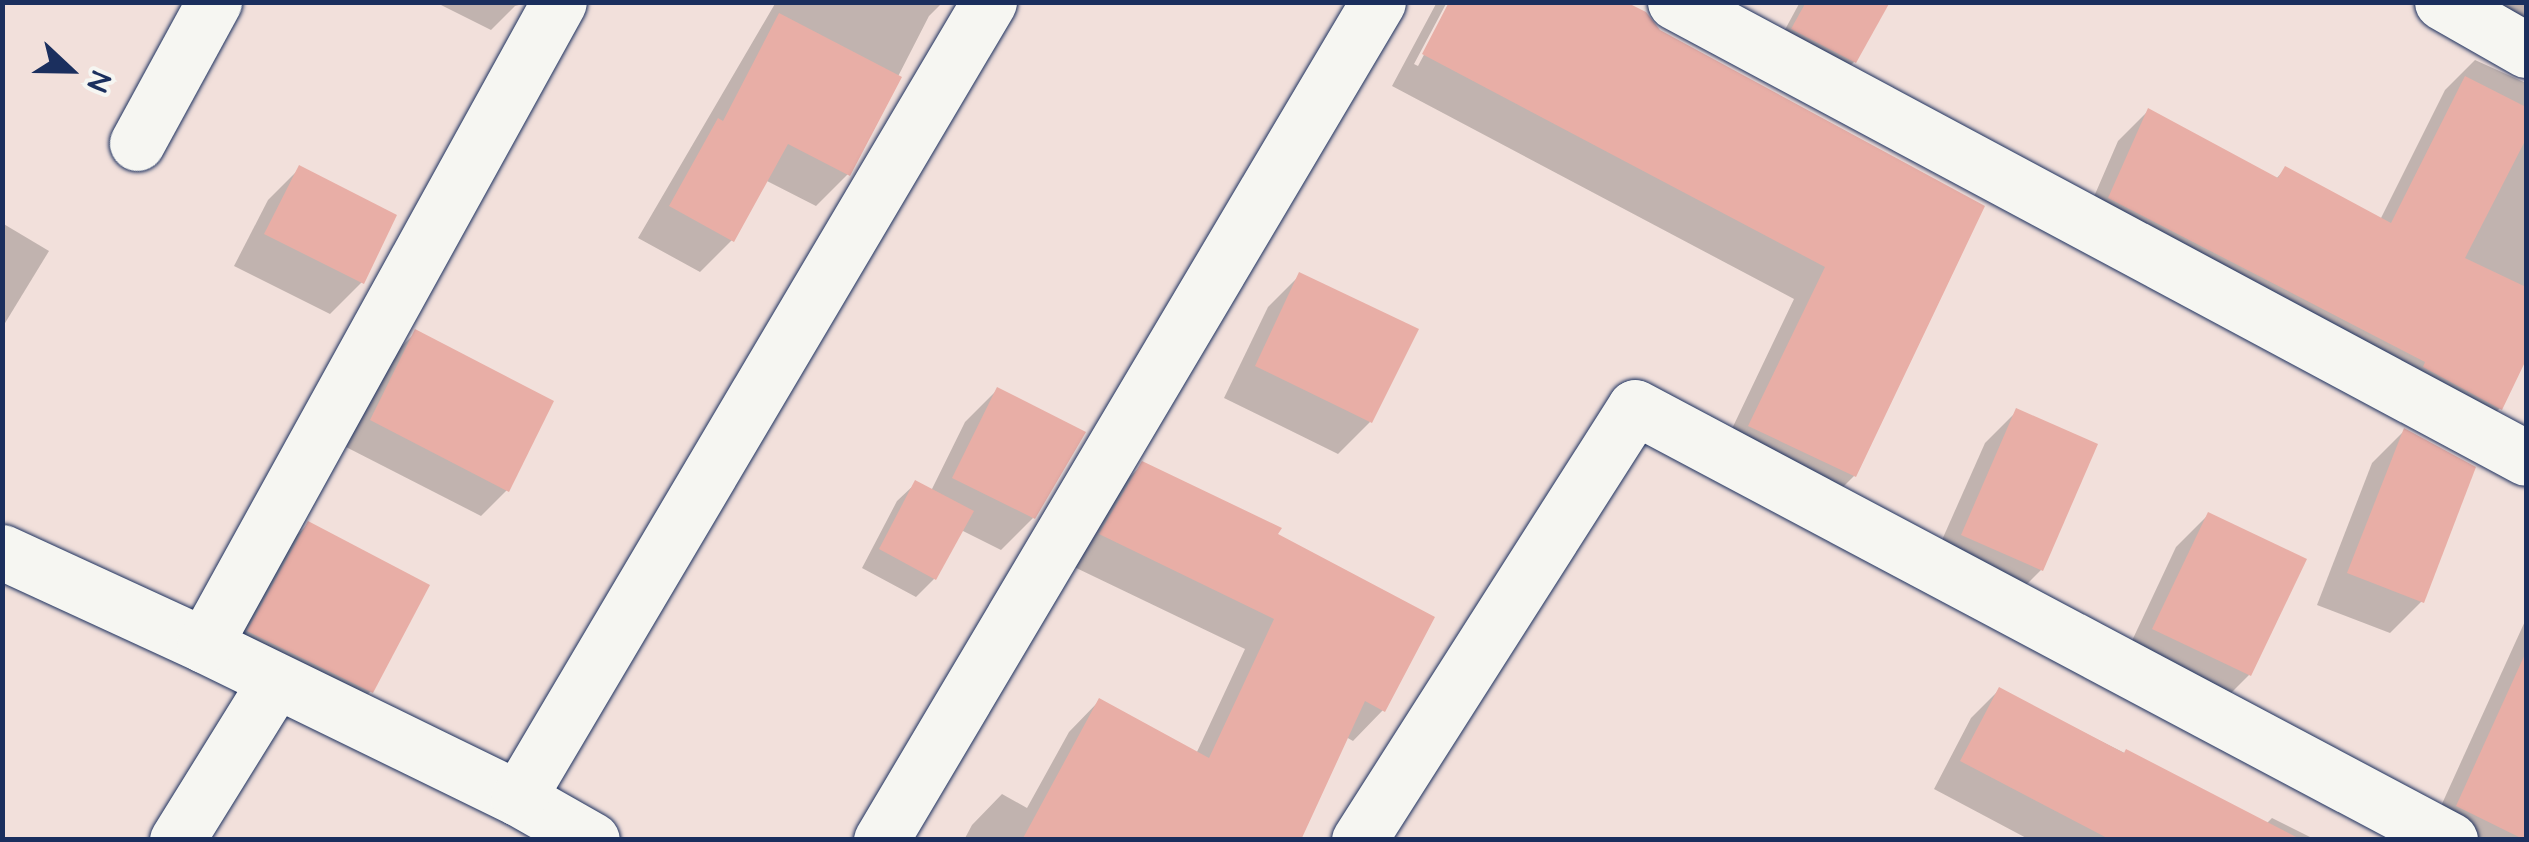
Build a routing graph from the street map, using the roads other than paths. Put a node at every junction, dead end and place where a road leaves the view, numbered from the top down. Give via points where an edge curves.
1 (214, 2) edge
2 (559, 2) edge
3 (990, 2) edge
4 (1378, 2) edge
5 (1675, 2) edge
6 (2442, 2) edge
7 (2526, 50) edge
8 (137, 143) dead end
9 (2526, 458) edge
10 (2, 552) edge
11 (204, 645) junction
12 (276, 682) junction
13 (518, 798) junction
14 (177, 840) edge
15 (592, 840) edge
16 (881, 840) edge
17 (1360, 840) edge
18 (2450, 840) edge

1 - 8 street
2 - 11 street
3 - 13 street
4 - 16 street
5 - 9 street
6 - 7 street
10 - 11 street
11 - 12 street
12 - 13 street
12 - 14 street
13 - 15 street
17 - 18 street via 1635,406

